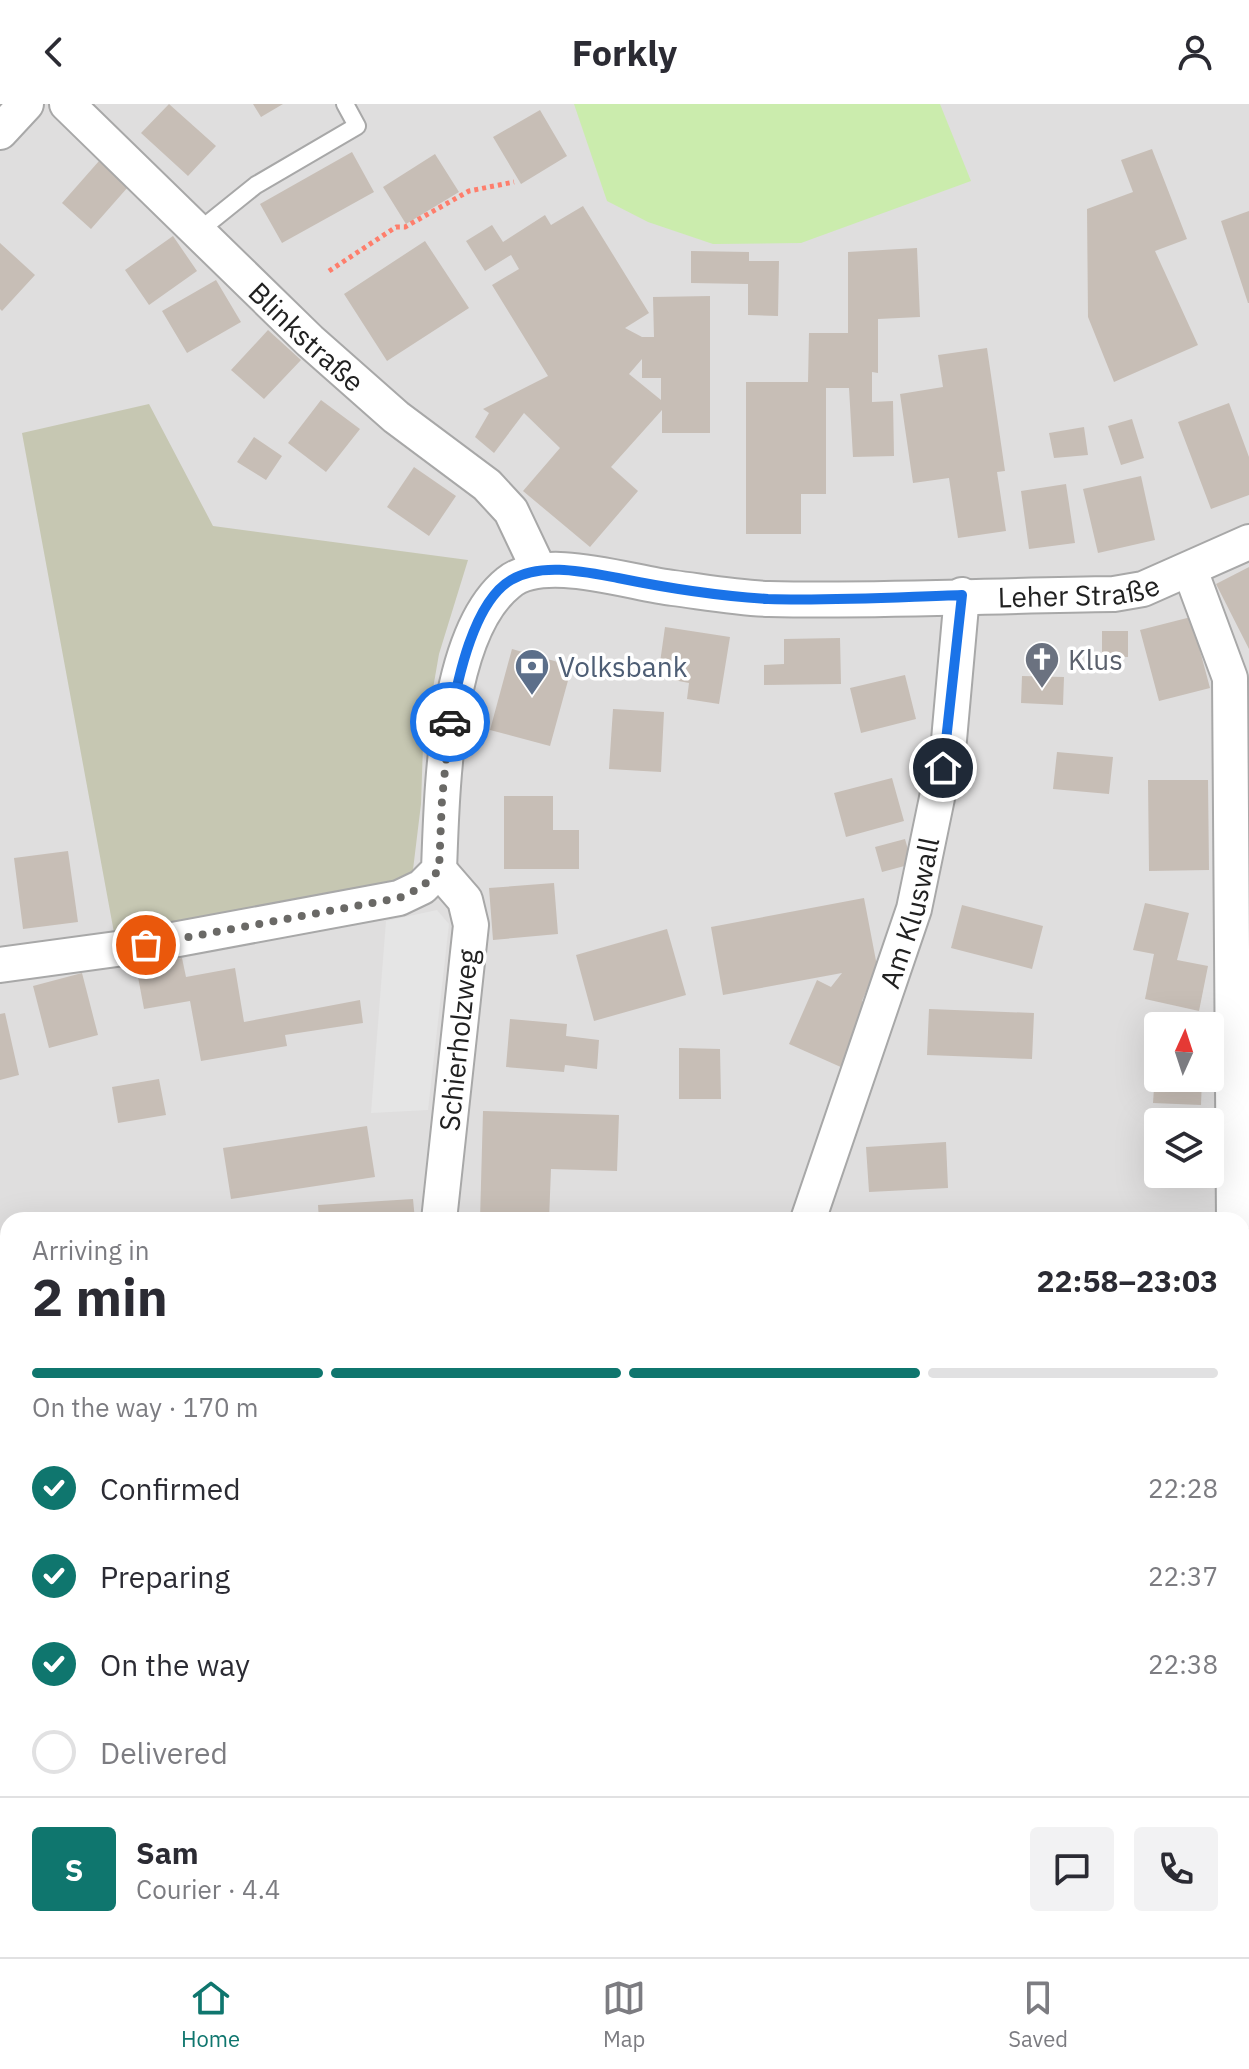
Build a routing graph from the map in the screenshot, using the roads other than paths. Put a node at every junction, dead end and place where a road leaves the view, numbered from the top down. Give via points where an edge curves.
1 (26, 104) edge
2 (67, 104) edge
3 (345, 104) edge
4 (0, 132) edge
5 (200, 230) junction
6 (1249, 542) edge
7 (539, 570) junction
8 (1190, 570) junction
9 (962, 595) junction
10 (439, 870) junction
11 (0, 965) edge
12 (1242, 1016) edge
13 (440, 1212) edge
14 (811, 1212) edge
15 (1234, 1212) edge

1 - 4 street
2 - 5 street, Blinkstraße
3 - 5 lane via 357,126 256,185
5 - 7 street, Blinkstraße via 310,341 396,417 487,485 511,511
6 - 8 street, Leher Straße
7 - 9 street, Leher Straße via 767,599
7 - 10 street via 510,581 487,604 456,685
8 - 9 street, Leher Straße via 1114,594
8 - 12 street via 1230,678
9 - 14 street, Am Kluswall via 949,740 914,909
10 - 11 street via 422,887 399,898 146,945
10 - 13 street, Schierholzweg via 465,900 471,925
12 - 15 street

